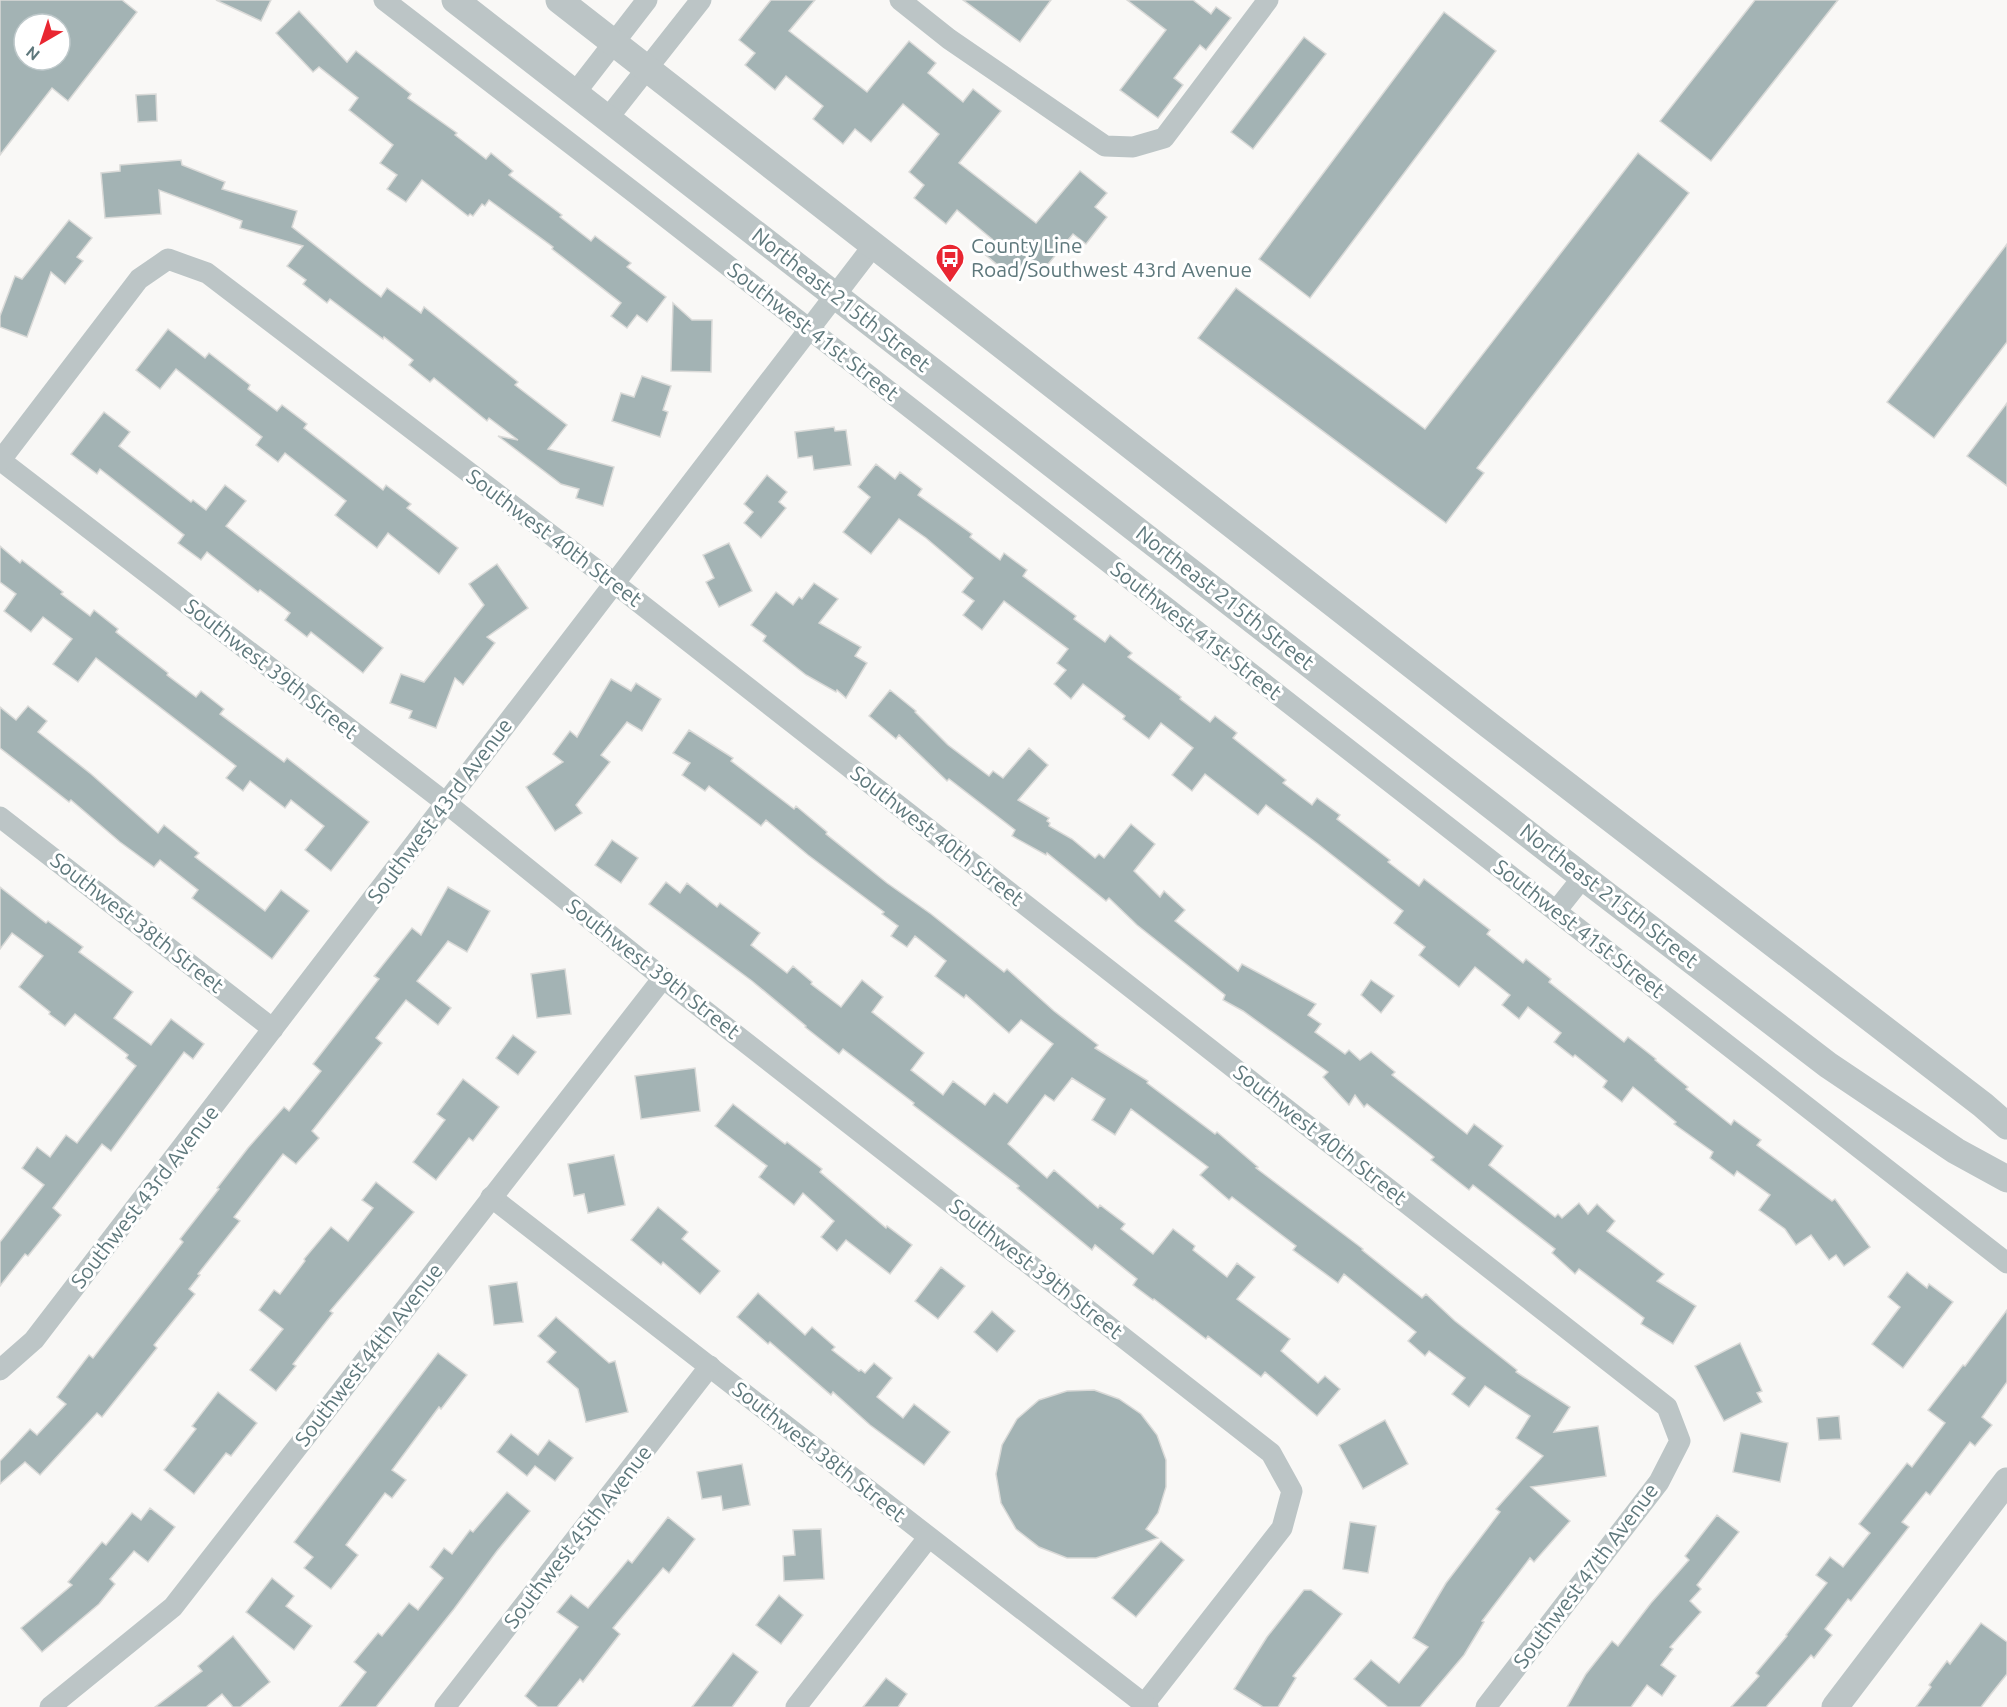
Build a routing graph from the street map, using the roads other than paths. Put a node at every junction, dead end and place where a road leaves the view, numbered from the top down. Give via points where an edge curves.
1 (384, 0) edge
2 (455, 0) edge
3 (559, 0) edge
4 (647, 0) edge
5 (700, 0) edge
6 (900, 0) edge
7 (1268, 0) edge
8 (614, 42) junction
9 (648, 69) junction
10 (575, 93) junction
11 (608, 118) junction
12 (873, 246) junction
13 (836, 295) junction
14 (809, 329) junction
15 (0, 460) edge
16 (614, 584) junction
17 (446, 803) junction
18 (0, 817) edge
19 (1583, 878) junction
20 (1556, 911) junction
21 (663, 978) junction
22 (273, 1029) junction
23 (2007, 1126) edge
24 (2007, 1179) edge
25 (491, 1197) junction
26 (2007, 1263) edge
27 (710, 1366) junction
28 (0, 1370) edge
29 (1680, 1442) joint
30 (2007, 1481) edge
31 (928, 1538) junction
32 (1145, 1706) edge
33 (50, 1707) edge
34 (445, 1707) edge
35 (796, 1707) edge
36 (1486, 1707) edge
37 (1835, 1707) edge

1 - 14 street, Southwest 41st Street
2 - 10 street, Northeast 215th Street
3 - 8 street
4 - 8 street
5 - 9 street
6 - 7 street via 949,39 1105,146 1133,147 1164,138
8 - 9 street
8 - 10 street
9 - 11 street
9 - 12 street
10 - 11 street, Northeast 215th Street
11 - 13 street, Northeast 215th Street
12 - 13 street, Southwest 43rd Avenue
12 - 23 street
13 - 14 street, Southwest 43rd Avenue
13 - 19 street, Northeast 215th Street
14 - 16 street, Southwest 43rd Avenue
14 - 20 street, Southwest 41st Street
15 - 16 street, Southwest 40th Street via 139,279 168,259 207,273
15 - 17 street, Southwest 39th Street
16 - 17 street, Southwest 43rd Avenue
16 - 29 street, Southwest 40th Street via 1667,1407
17 - 21 street, Southwest 39th Street
17 - 22 street, Southwest 43rd Avenue
18 - 22 street, Southwest 38th Street
19 - 20 street
19 - 24 street, Northeast 215th Street via 1828,1065 1956,1151
20 - 26 street, Southwest 41st Street
21 - 25 street, Southwest 44th Avenue
21 - 32 street, Southwest 39th Street via 1271,1453 1292,1491 1282,1528
22 - 28 street, Southwest 43rd Avenue via 34,1340
25 - 27 street, Southwest 38th Street
25 - 33 street, Southwest 44th Avenue via 173,1607
27 - 31 street, Southwest 38th Street
27 - 34 street, Southwest 45th Avenue
29 - 36 street, Southwest 47th Avenue via 1659,1482
30 - 37 street
31 - 32 street, Southwest 38th Street
31 - 35 street

